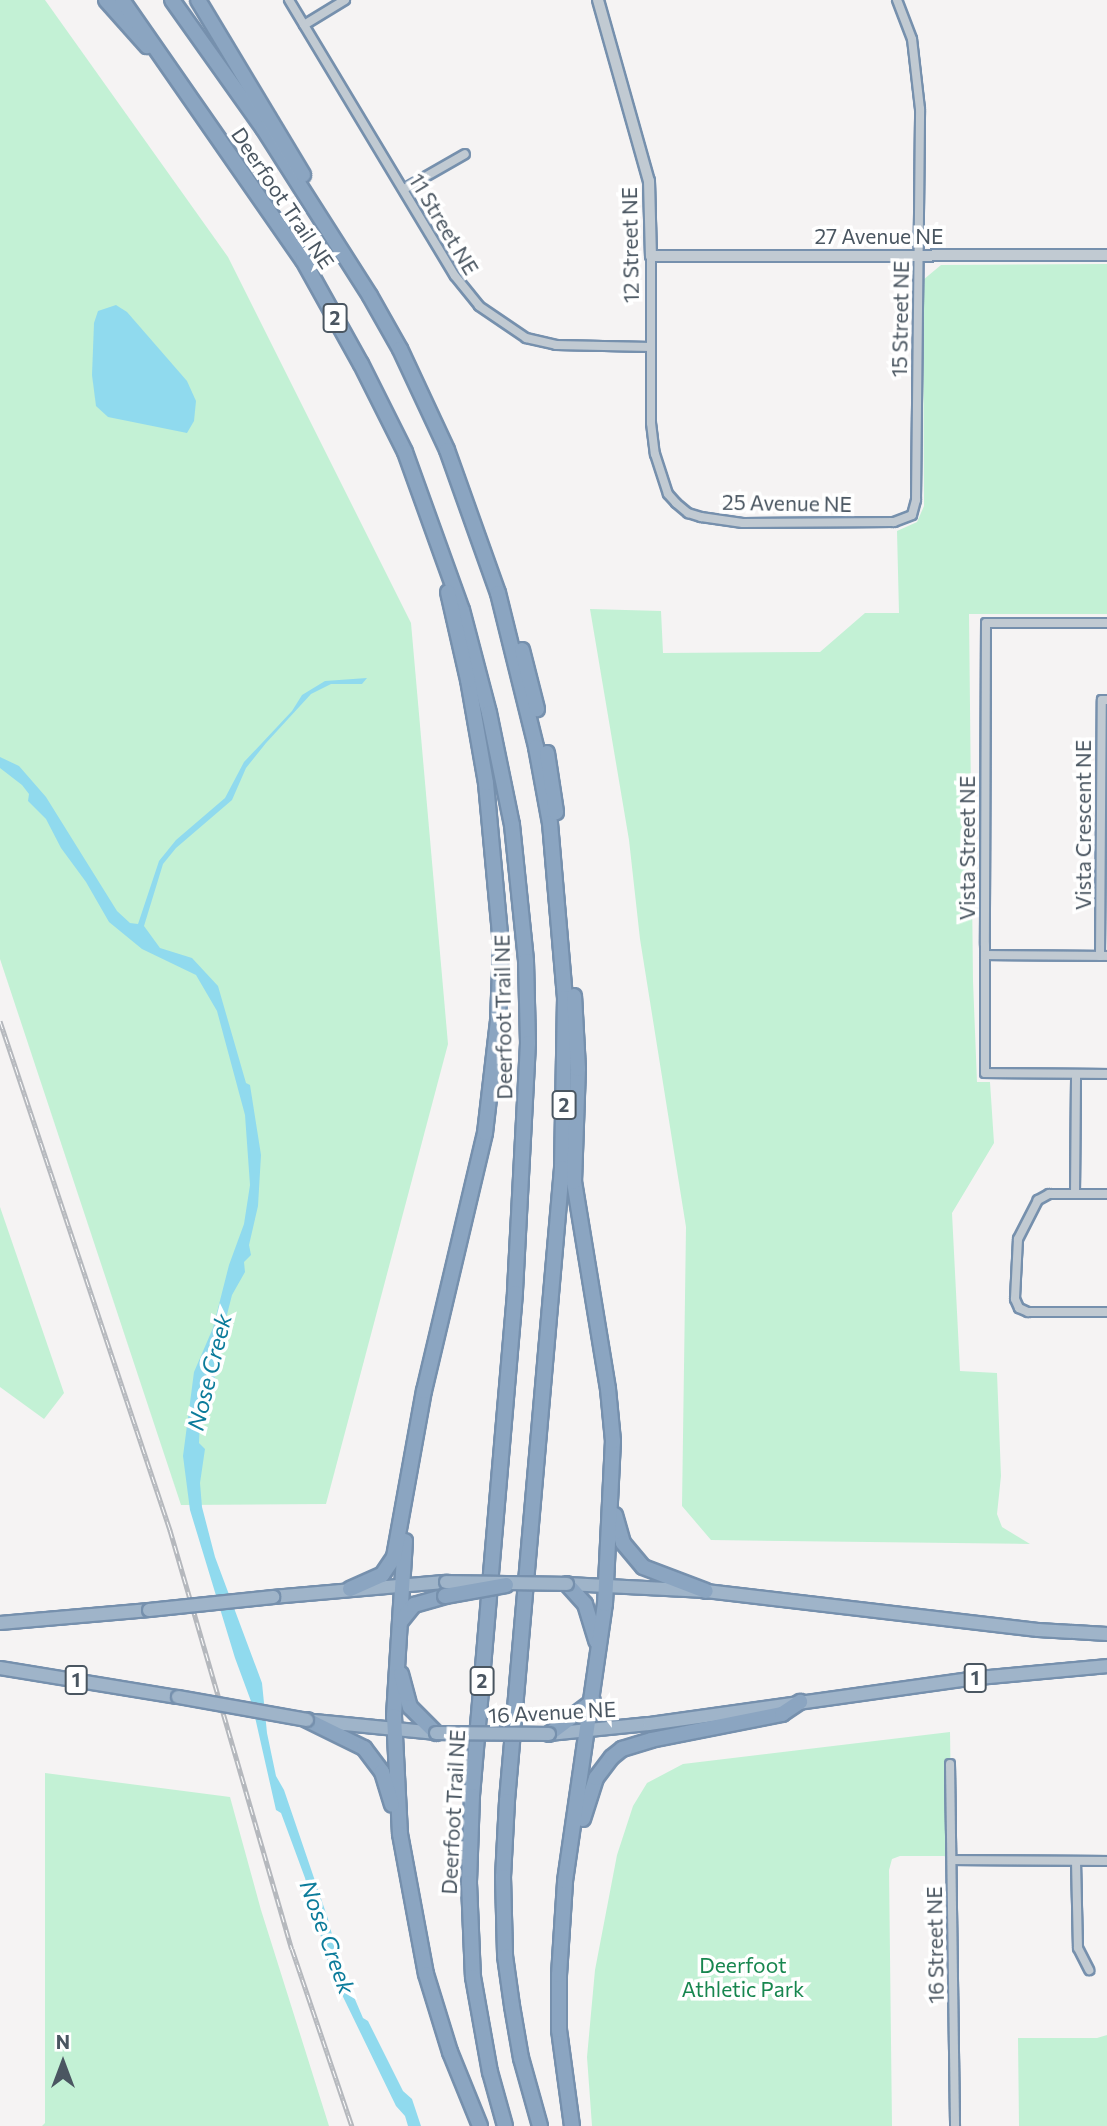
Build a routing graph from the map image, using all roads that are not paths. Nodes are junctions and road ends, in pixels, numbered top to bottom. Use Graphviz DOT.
graph roads {
  1 [pos="106,0"];
  2 [pos="122,0"];
  3 [pos="172,0"];
  4 [pos="198,0"];
  5 [pos="289,0"];
  6 [pos="345,0"];
  7 [pos="598,0"];
  8 [pos="897,0"];
  9 [pos="304,25"];
  10 [pos="163,59"];
  11 [pos="465,153"];
  12 [pos="404,189"];
  13 [pos="918,254"];
  14 [pos="1107,255"];
  15 [pos="651,256"];
  16 [pos="370,296"];
  17 [pos="651,347"];
  18 [pos="668,494"];
  19 [pos="912,515"];
  20 [pos="434,534"];
  21 [pos="482,546"];
  22 [pos="1107,623"];
  23 [pos="1107,700"];
  24 [pos="985,955"];
  25 [pos="1104,956"];
  26 [pos="1076,1074"];
  27 [pos="1107,1074"];
  28 [pos="1075,1194"];
  29 [pos="1107,1194"];
  30 [pos="1107,1312"];
  31 [pos="413,1449"];
  32 [pos="612,1502"];
  33 [pos="567,1584"];
  34 [pos="403,1585"];
  35 [pos="506,1585"];
  36 [pos="605,1586"];
  37 [pos="351,1589"];
  38 [pos="446,1589"];
  39 [pos="706,1591"];
  40 [pos="400,1622"];
  41 [pos="0,1623"];
  42 [pos="1107,1634"];
  43 [pos="598,1649"];
  44 [pos="398,1663"];
  45 [pos="1107,1666"];
  46 [pos="0,1668"];
  47 [pos="593,1701"];
  48 [pos="800,1702"];
  49 [pos="307,1720"];
  50 [pos="394,1730"];
  51 [pos="589,1732"];
  52 [pos="436,1733"];
  53 [pos="549,1734"];
  54 [pos="950,1763"];
  55 [pos="400,1834"];
  56 [pos="952,1860"];
  57 [pos="1076,1861"];
  58 [pos="1107,1861"];
  59 [pos="561,1945"];
  60 [pos="1089,1970"];
  61 [pos="480,2126"];
  62 [pos="505,2126"];
  63 [pos="540,2126"];
  64 [pos="572,2126"];
  65 [pos="955,2126"];
  1 -- 10 [label="highway"];
  2 -- 10 [label="highway, Deerfoot Trail NE / 2"];
  3 -- 16 [label="highway, Deerfoot Trail NE / 2"];
  4 -- 16 [label="highway"];
  5 -- 9 [label="street, 11 Street NE"];
  6 -- 9 [label="street"];
  7 -- 15 [label="street, 12 Street NE"];
  8 -- 13 [label="street, 15 Street NE"];
  9 -- 12 [label="street, 11 Street NE"];
  10 -- 20 [label="highway, Deerfoot Trail NE / 2"];
  11 -- 12 [label="street"];
  12 -- 17 [label="street, 11 Street NE"];
  13 -- 14 [label="street, 27 Avenue NE"];
  13 -- 15 [label="street, 27 Avenue NE"];
  13 -- 19 [label="street, 15 Street NE"];
  15 -- 17 [label="street, 12 Street NE"];
  16 -- 21 [label="highway, Deerfoot Trail NE / 2"];
  17 -- 18 [label="street, 12 Street NE"];
  18 -- 19 [label="street, 25 Avenue NE"];
  20 -- 31 [label="highway"];
  20 -- 62 [label="highway, Deerfoot Trail NE / 2"];
  21 -- 32 [label="highway"];
  21 -- 63 [label="highway, Deerfoot Trail NE / 2"];
  22 -- 24 [label="street, Vista Street NE"];
  23 -- 25 [label="street, Vista Crescent NE"];
  24 -- 25 [label="street"];
  24 -- 26 [label="street, Vista Street NE"];
  26 -- 27 [label="street"];
  26 -- 28 [label="street"];
  28 -- 29 [label="street"];
  28 -- 30 [label="street"];
  31 -- 34 [label="highway"];
  31 -- 37 [label="highway"];
  32 -- 36 [label="highway"];
  32 -- 39 [label="highway"];
  33 -- 35 [label="highway, bridge"];
  33 -- 36 [label="highway"];
  33 -- 43 [label="highway"];
  34 -- 37 [label="highway"];
  34 -- 38 [label="highway"];
  34 -- 40 [label="highway"];
  35 -- 38 [label="highway, bridge"];
  36 -- 39 [label="highway"];
  36 -- 43 [label="highway"];
  37 -- 41 [label="highway, bridge"];
  38 -- 40 [label="highway"];
  39 -- 42 [label="highway"];
  40 -- 44 [label="highway"];
  43 -- 47 [label="highway"];
  44 -- 50 [label="highway"];
  44 -- 52 [label="highway"];
  45 -- 48 [label="highway, 16 Avenue NE / 1"];
  46 -- 49 [label="highway, 16 Avenue NE / 1, bridge"];
  47 -- 51 [label="highway"];
  47 -- 53 [label="highway"];
  48 -- 51 [label="highway, 16 Avenue NE / 1"];
  48 -- 59 [label="highway"];
  49 -- 50 [label="highway, 16 Avenue NE / 1"];
  49 -- 55 [label="highway"];
  50 -- 52 [label="highway, 16 Avenue NE / 1"];
  50 -- 55 [label="highway"];
  51 -- 53 [label="highway, 16 Avenue NE / 1"];
  51 -- 59 [label="highway"];
  52 -- 53 [label="highway, 16 Avenue NE / 1, bridge"];
  54 -- 56 [label="street, 16 Street NE"];
  55 -- 61 [label="highway"];
  56 -- 57 [label="street"];
  56 -- 65 [label="street, 16 Street NE"];
  57 -- 58 [label="street"];
  57 -- 60 [label="street"];
  59 -- 64 [label="highway"];
}
